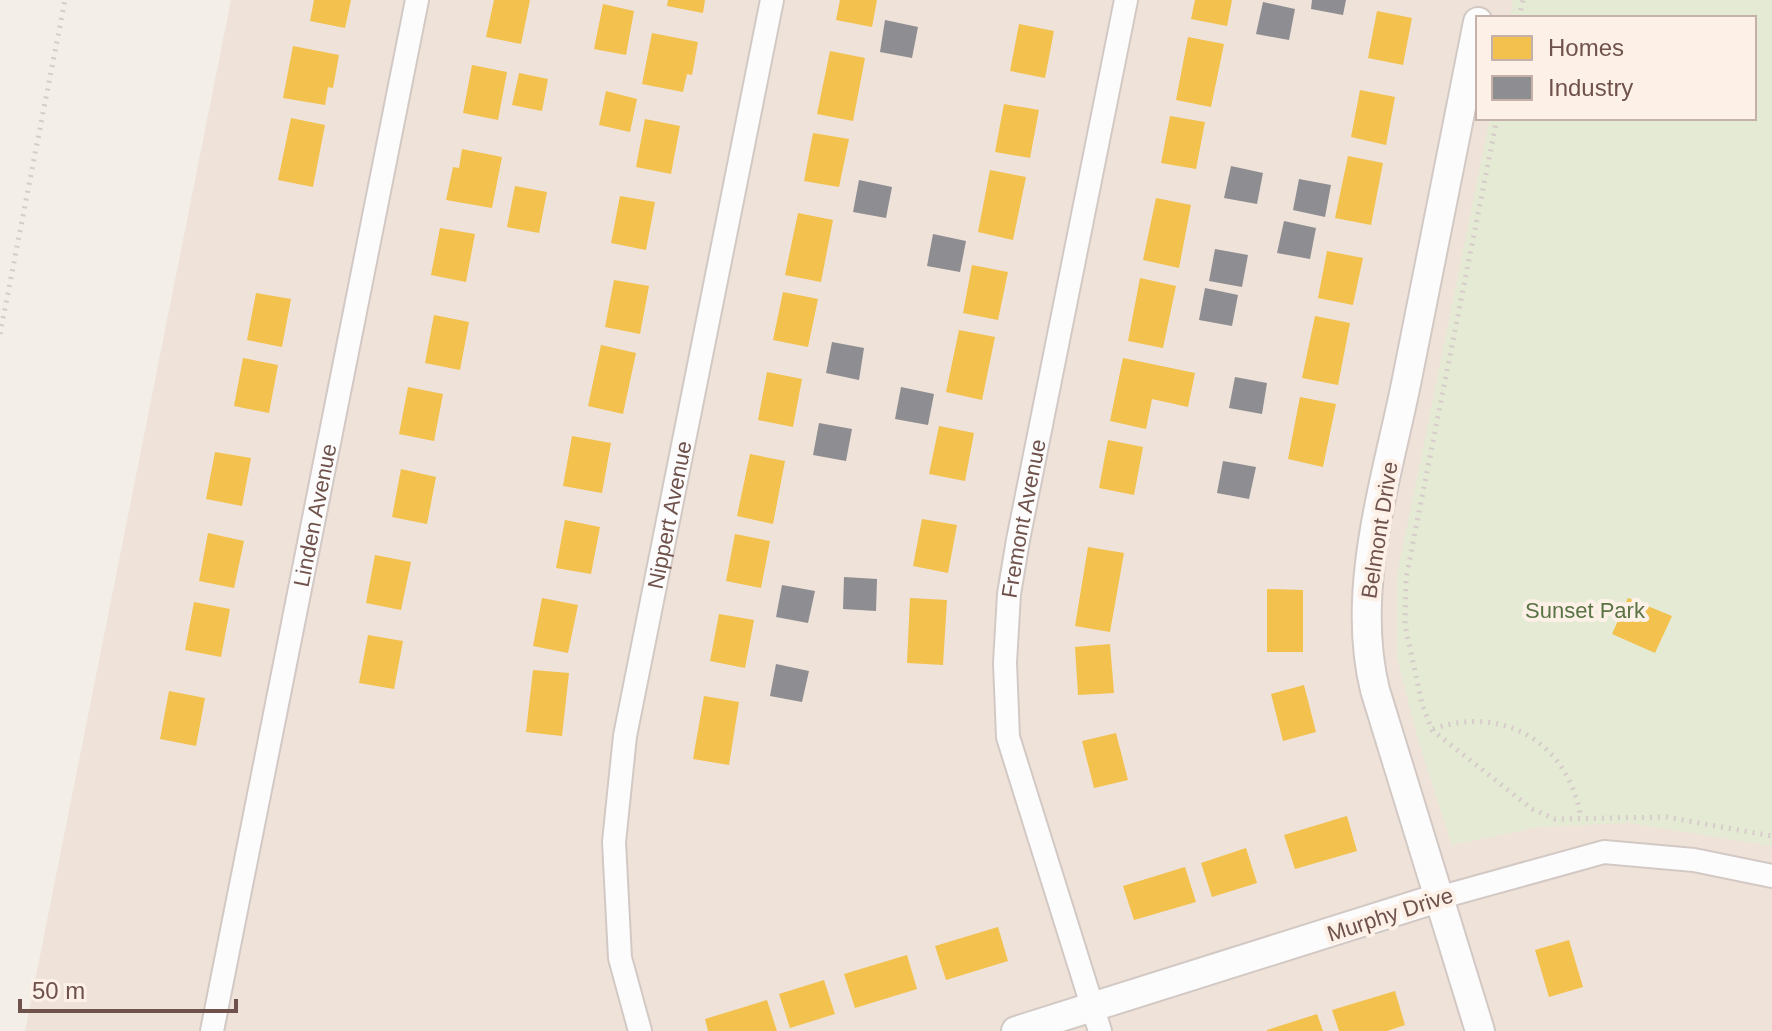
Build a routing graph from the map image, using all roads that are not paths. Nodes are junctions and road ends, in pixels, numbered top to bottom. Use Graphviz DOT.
graph roads {
  1 [pos="417,0"];
  2 [pos="772,0"];
  3 [pos="1126,0"];
  4 [pos="1476,30"];
  5 [pos="1772,876"];
  6 [pos="1438,898"];
  7 [pos="1097,1020"];
  8 [pos="212,1031"];
  9 [pos="640,1031"];
  10 [pos="1016,1031"];
  11 [pos="1480,1031"];
  1 -- 8 [label="street, Linden Avenue"];
  2 -- 9 [label="street, Nippert Avenue"];
  3 -- 7 [label="street, Fremont Avenue"];
  4 -- 6 [label="street, Belmont Drive"];
  5 -- 6 [label="street, Murphy Drive"];
  6 -- 7 [label="street, Murphy Drive"];
  6 -- 11 [label="street, Belmont Drive"];
  7 -- 10 [label="street, Murphy Drive"];
}
